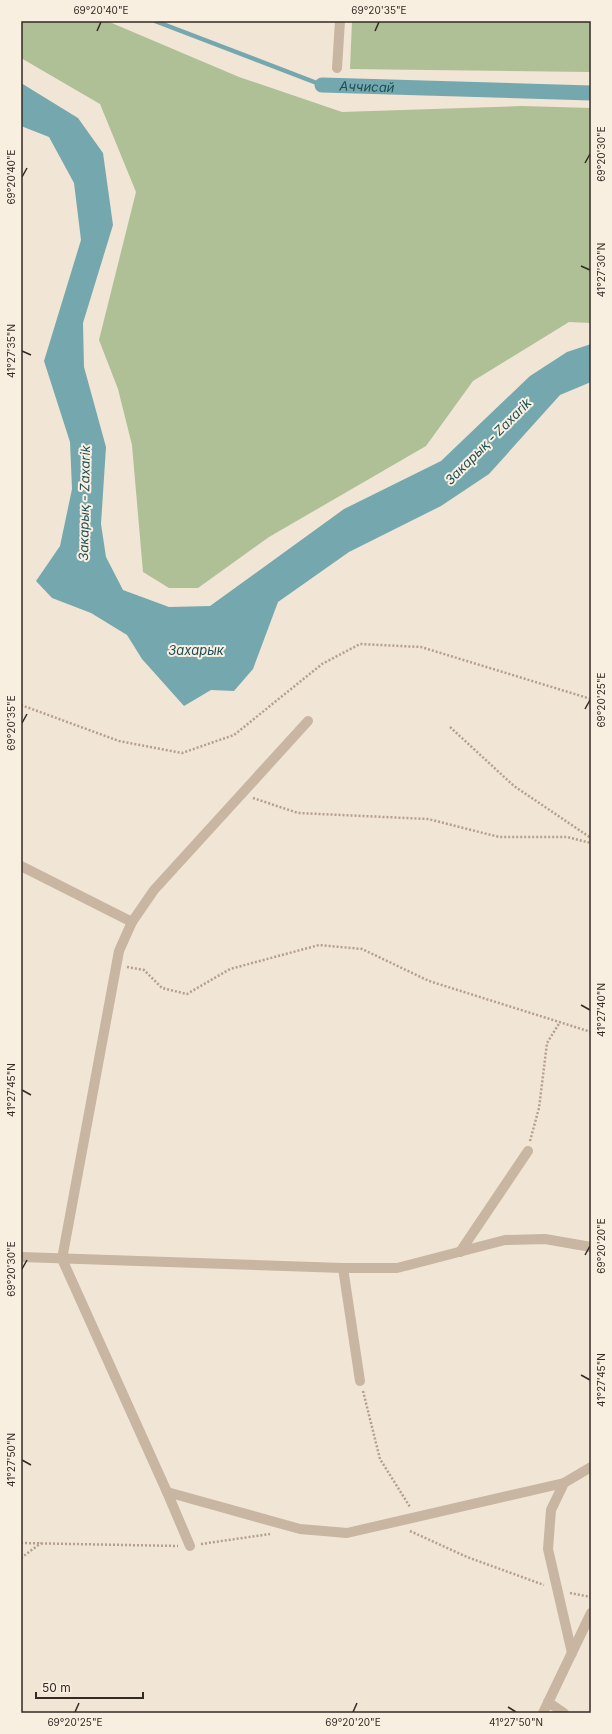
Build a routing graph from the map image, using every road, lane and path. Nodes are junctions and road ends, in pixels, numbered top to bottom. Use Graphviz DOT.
graph roads {
  1 [pos="340,21"];
  2 [pos="337,68"];
  3 [pos="591,698"];
  4 [pos="21,706"];
  5 [pos="308,721"];
  6 [pos="450,727"];
  7 [pos="242,794"];
  8 [pos="591,838"];
  9 [pos="591,843"];
  10 [pos="21,866"];
  11 [pos="132,922"];
  12 [pos="116,966"];
  13 [pos="560,1022"];
  14 [pos="591,1032"];
  15 [pos="528,1152"];
  16 [pos="591,1247"];
  17 [pos="460,1252"];
  18 [pos="21,1257"];
  19 [pos="62,1259"];
  20 [pos="343,1268"];
  21 [pos="360,1381"];
  22 [pos="591,1467"];
  23 [pos="564,1483"];
  24 [pos="167,1492"];
  25 [pos="416,1517"];
  26 [pos="392,1522"];
  27 [pos="276,1533"];
  28 [pos="21,1543"];
  29 [pos="41,1543"];
  30 [pos="190,1546"];
  31 [pos="21,1558"];
  32 [pos="557,1590"];
  33 [pos="591,1597"];
  34 [pos="591,1613"];
  35 [pos="572,1653"];
  36 [pos="548,1702"];
  37 [pos="542,1713"];
  38 [pos="564,1713"];
  1 -- 2 [label="street"];
  3 -- 4 [label="path"];
  5 -- 7 [label="street"];
  6 -- 8 [label="path"];
  7 -- 9 [label="path"];
  7 -- 11 [label="street"];
  10 -- 11 [label="street"];
  11 -- 12 [label="street"];
  12 -- 13 [label="path"];
  12 -- 19 [label="street"];
  13 -- 14 [label="path"];
  13 -- 15 [label="path"];
  15 -- 17 [label="street"];
  16 -- 17 [label="street"];
  17 -- 20 [label="street"];
  18 -- 19 [label="street"];
  19 -- 20 [label="street"];
  19 -- 24 [label="street"];
  20 -- 21 [label="street"];
  21 -- 25 [label="path"];
  22 -- 23 [label="street"];
  23 -- 25 [label="street"];
  23 -- 32 [label="street"];
  24 -- 26 [label="street"];
  24 -- 30 [label="street"];
  25 -- 26 [label="street"];
  26 -- 32 [label="path"];
  27 -- 30 [label="path"];
  28 -- 29 [label="path"];
  29 -- 30 [label="path"];
  29 -- 31 [label="path"];
  32 -- 33 [label="path"];
  32 -- 35 [label="street"];
  34 -- 35 [label="street"];
  35 -- 36 [label="street"];
  36 -- 37 [label="street"];
  36 -- 38 [label="street"];
}
